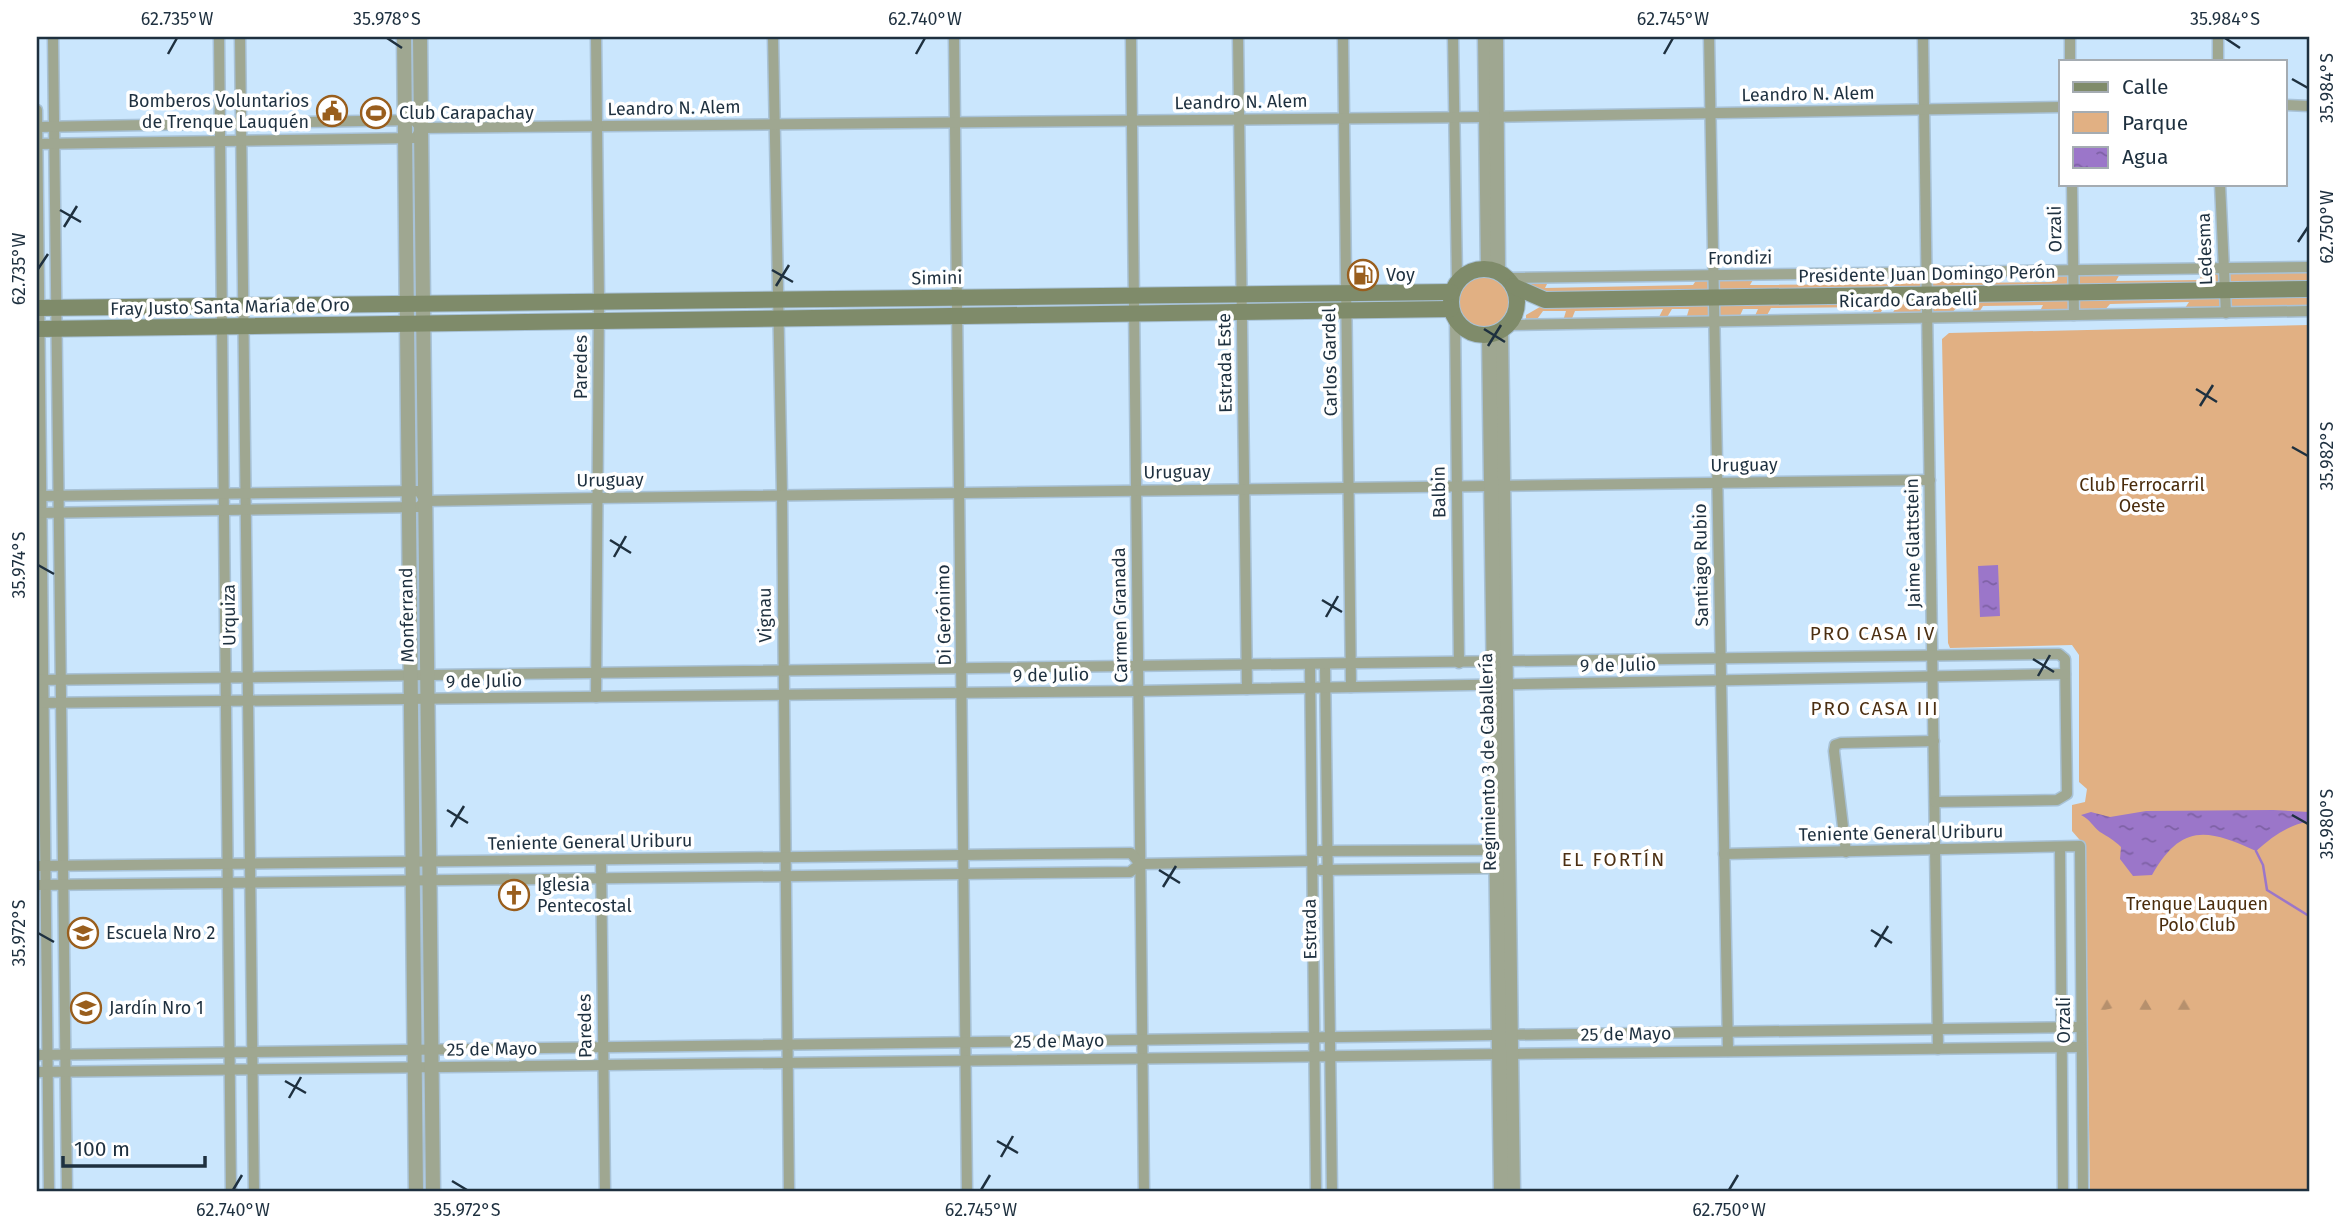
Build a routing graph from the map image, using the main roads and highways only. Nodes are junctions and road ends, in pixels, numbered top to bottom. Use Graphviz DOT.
graph roads {
  1 [pos="1502,276"];
  2 [pos="1454,286"];
  3 [pos="2309,289"];
  4 [pos="1545,299"];
  5 [pos="423,303"];
  6 [pos="38,308"];
  7 [pos="1453,315"];
  8 [pos="38,328"];
  9 [pos="1502,328"];
  1 -- 2 [label="main road"];
  1 -- 4 [label="main road, Presidente Juan Domingo Perón"];
  1 -- 9 [label="main road"];
  2 -- 5 [label="main road, Simini"];
  2 -- 7 [label="main road"];
  3 -- 4 [label="main road, Presidente Juan Domingo Perón"];
  4 -- 9 [label="main road"];
  5 -- 6 [label="main road, Fray Justo Santa María de Oro"];
  7 -- 8 [label="main road, Fray Justo Santa María de Oro"];
  7 -- 9 [label="main road"];
}
